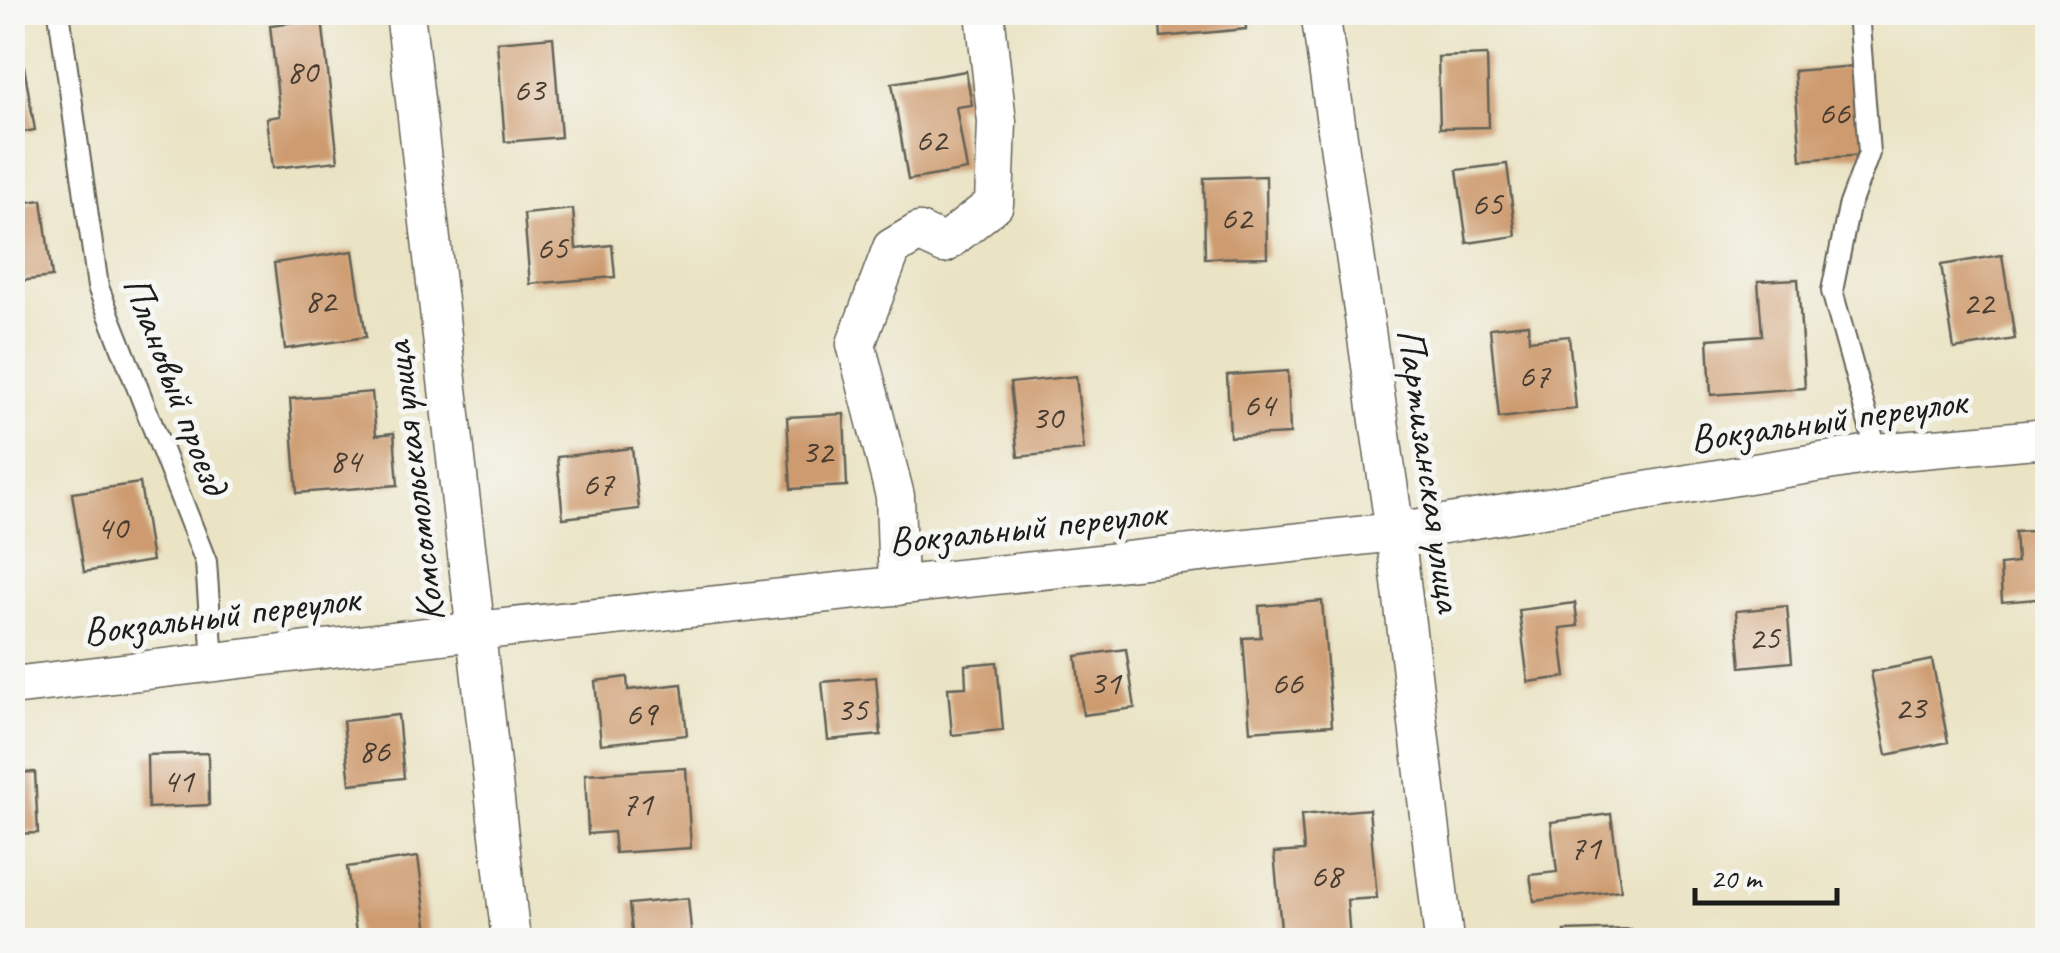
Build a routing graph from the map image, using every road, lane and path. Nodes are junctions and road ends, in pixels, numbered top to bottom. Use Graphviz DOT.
graph roads {
  1 [pos="59,12"];
  2 [pos="405,12"];
  3 [pos="985,12"];
  4 [pos="1320,12"];
  5 [pos="1858,12"];
  6 [pos="2048,438"];
  7 [pos="1877,454"];
  8 [pos="1395,532"];
  9 [pos="898,586"];
  10 [pos="476,630"];
  11 [pos="213,661"];
  12 [pos="12,686"];
  13 [pos="512,940"];
  14 [pos="1444,940"];
  1 -- 11 [label="lane, Плановый проезд"];
  2 -- 10 [label="street, Комсомольская улица"];
  3 -- 9 [label="street"];
  4 -- 8 [label="street, Партизанская улица"];
  5 -- 7 [label="lane"];
  6 -- 7 [label="street, Вокзальный переулок"];
  7 -- 8 [label="street, Вокзальный переулок"];
  8 -- 9 [label="street, Вокзальный переулок"];
  8 -- 14 [label="street, Партизанская улица"];
  9 -- 10 [label="street, Вокзальный переулок"];
  10 -- 11 [label="street, Вокзальный переулок"];
  10 -- 13 [label="street, Комсомольская улица"];
  11 -- 12 [label="street, Вокзальный переулок"];
}
